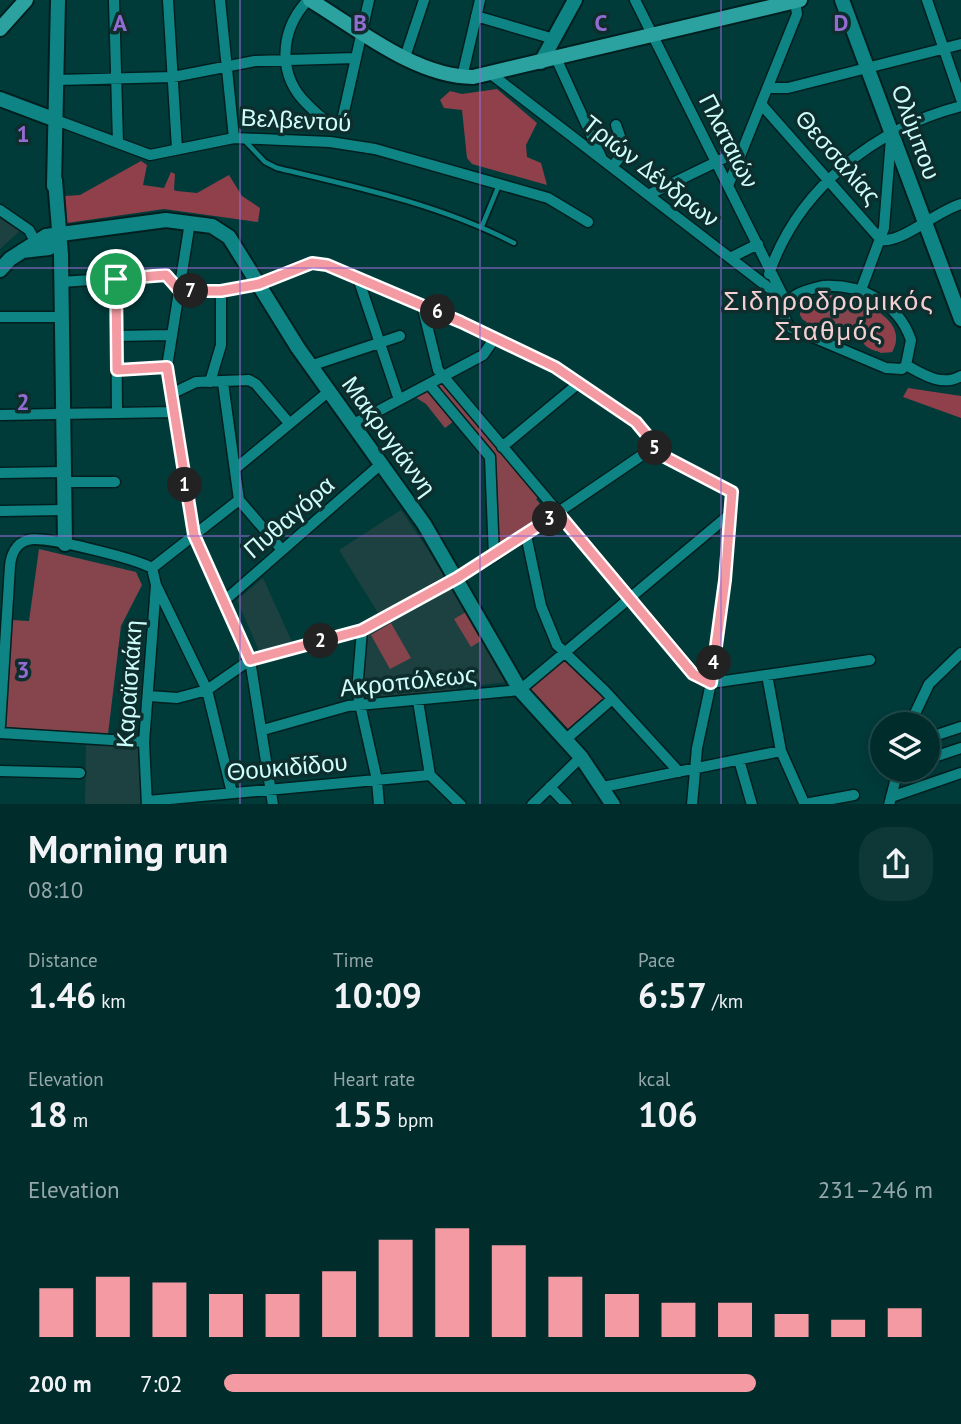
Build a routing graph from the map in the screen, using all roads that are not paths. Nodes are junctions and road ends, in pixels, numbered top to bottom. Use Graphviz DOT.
graph roads {
  1 [pos="26,0"];
  2 [pos="58,0"];
  3 [pos="114,0"];
  4 [pos="168,0"];
  5 [pos="220,0"];
  6 [pos="309,0"];
  7 [pos="369,0"];
  8 [pos="424,0"];
  9 [pos="480,0"];
  10 [pos="575,0"];
  11 [pos="635,0"];
  12 [pos="797,0"];
  13 [pos="842,0"];
  14 [pos="927,0"];
  15 [pos="766,4"];
  16 [pos="476,16"];
  17 [pos="0,29"];
  18 [pos="362,32"];
  19 [pos="652,34"];
  20 [pos="961,44"];
  21 [pos="553,47"];
  22 [pos="943,48"];
  23 [pos="405,57"];
  24 [pos="286,58"];
  25 [pos="356,58"];
  26 [pos="227,66"];
  27 [pos="868,68"];
  28 [pos="491,74"];
  29 [pos="173,77"];
  30 [pos="462,77"];
  31 [pos="116,79"];
  32 [pos="57,80"];
  33 [pos="768,88"];
  34 [pos="0,99"];
  35 [pos="961,99"];
  36 [pos="761,104"];
  37 [pos="961,106"];
  38 [pos="56,120"];
  39 [pos="617,125"];
  40 [pos="891,131"];
  41 [pos="239,139"];
  42 [pos="118,143"];
  43 [pos="177,149"];
  44 [pos="743,149"];
  45 [pos="716,162"];
  46 [pos="607,164"];
  47 [pos="830,178"];
  48 [pos="499,183"];
  49 [pos="729,186"];
  50 [pos="648,195"];
  51 [pos="961,204"];
  52 [pos="0,210"];
  53 [pos="925,220"];
  54 [pos="190,222"];
  55 [pos="588,222"];
  56 [pos="482,226"];
  57 [pos="54,237"];
  58 [pos="881,240"];
  59 [pos="514,243"];
  60 [pos="758,244"];
  61 [pos="730,258"];
  62 [pos="0,270"];
  63 [pos="770,270"];
  64 [pos="358,278"];
  65 [pos="116,279"];
  66 [pos="61,282"];
  67 [pos="259,284"];
  68 [pos="765,285"];
  69 [pos="861,290"];
  70 [pos="180,291"];
  71 [pos="221,291"];
  72 [pos="958,297"];
  73 [pos="786,301"];
  74 [pos="422,305"];
  75 [pos="0,317"];
  76 [pos="62,317"];
  77 [pos="961,319"];
  78 [pos="171,335"];
  79 [pos="400,335"];
  80 [pos="117,336"];
  81 [pos="495,338"];
  82 [pos="379,343"];
  83 [pos="906,365"];
  84 [pos="310,366"];
  85 [pos="167,367"];
  86 [pos="117,370"];
  87 [pos="444,376"];
  88 [pos="961,376"];
  89 [pos="210,382"];
  90 [pos="223,383"];
  91 [pos="579,383"];
  92 [pos="429,384"];
  93 [pos="328,392"];
  94 [pos="171,394"];
  95 [pos="399,400"];
  96 [pos="173,412"];
  97 [pos="117,413"];
  98 [pos="63,414"];
  99 [pos="0,415"];
  100 [pos="289,423"];
  101 [pos="352,425"];
  102 [pos="502,447"];
  103 [pos="654,447"];
  104 [pos="381,464"];
  105 [pos="235,469"];
  106 [pos="0,473"];
  107 [pos="64,477"];
  108 [pos="115,482"];
  109 [pos="239,500"];
  110 [pos="65,510"];
  111 [pos="0,511"];
  112 [pos="558,513"];
  113 [pos="729,515"];
  114 [pos="194,535"];
  115 [pos="526,535"];
  116 [pos="65,544"];
  117 [pos="282,551"];
  118 [pos="494,556"];
  119 [pos="152,568"];
  120 [pos="457,578"];
  121 [pos="156,585"];
  122 [pos="630,598"];
  123 [pos="224,601"];
  124 [pos="155,613"];
  125 [pos="172,616"];
  126 [pos="362,630"];
  127 [pos="961,653"];
  128 [pos="562,654"];
  129 [pos="250,660"];
  130 [pos="870,660"];
  131 [pos="766,675"];
  132 [pos="711,683"];
  133 [pos="207,690"];
  134 [pos="520,690"];
  135 [pos="149,696"];
  136 [pos="1,697"];
  137 [pos="612,699"];
  138 [pos="418,701"];
  139 [pos="361,705"];
  140 [pos="916,712"];
  141 [pos="0,726"];
  142 [pos="961,727"];
  143 [pos="263,730"];
  144 [pos="0,733"];
  145 [pos="940,734"];
  146 [pos="565,740"];
  147 [pos="144,742"];
  148 [pos="961,748"];
  149 [pos="781,751"];
  150 [pos="940,755"];
  151 [pos="581,757"];
  152 [pos="739,760"];
  153 [pos="694,769"];
  154 [pos="0,771"];
  155 [pos="679,772"];
  156 [pos="80,773"];
  157 [pos="961,773"];
  158 [pos="430,775"];
  159 [pos="377,780"];
  160 [pos="895,782"];
  161 [pos="550,787"];
  162 [pos="603,787"];
  163 [pos="271,790"];
  164 [pos="232,793"];
  165 [pos="854,795"];
  166 [pos="890,801"];
  167 [pos="148,803"];
  168 [pos="273,804"];
  169 [pos="379,804"];
  170 [pos="460,804"];
  171 [pos="532,804"];
  172 [pos="566,804"];
  173 [pos="613,804"];
  174 [pos="692,804"];
  175 [pos="752,804"];
  176 [pos="805,804"];
  1 -- 17 [label="main road"];
  2 -- 32 [label="street"];
  3 -- 31 [label="street"];
  4 -- 29 [label="street"];
  5 -- 26 [label="street"];
  6 -- 18 [label="main road"];
  6 -- 24 [label="street"];
  7 -- 18 [label="street"];
  8 -- 23 [label="street"];
  9 -- 16 [label="street"];
  10 -- 21 [label="street"];
  11 -- 19 [label="street, Πλαταιών"];
  12 -- 15 [label="main road"];
  12 -- 33 [label="street"];
  13 -- 27 [label="street, Ολύμπου"];
  14 -- 22 [label="street"];
  15 -- 19 [label="main road"];
  16 -- 21 [label="street"];
  16 -- 30 [label="street"];
  18 -- 23 [label="main road"];
  18 -- 25 [label="street"];
  19 -- 21 [label="main road"];
  19 -- 45 [label="street, Πλαταιών"];
  20 -- 22 [label="street"];
  21 -- 28 [label="main road"];
  21 -- 46 [label="street"];
  22 -- 27 [label="street"];
  22 -- 35 [label="street"];
  23 -- 30 [label="main road"];
  24 -- 25 [label="street"];
  24 -- 25 [label="street"];
  24 -- 26 [label="street"];
  26 -- 29 [label="street"];
  26 -- 41 [label="street"];
  27 -- 33 [label="street"];
  27 -- 40 [label="street, Ολύμπου"];
  28 -- 30 [label="main road"];
  28 -- 46 [label="street, Τριών Δένδρων"];
  29 -- 31 [label="street"];
  29 -- 43 [label="street"];
  31 -- 32 [label="street"];
  31 -- 42 [label="street"];
  32 -- 38 [label="street"];
  33 -- 36 [label="street"];
  34 -- 38 [label="street, Βελβεντού"];
  36 -- 44 [label="street"];
  36 -- 47 [label="street, Θεσσαλίας"];
  37 -- 40 [label="street"];
  38 -- 42 [label="street, Βελβεντού"];
  38 -- 57 [label="street"];
  39 -- 46 [label="street"];
  40 -- 47 [label="street"];
  40 -- 53 [label="street, Ολύμπου"];
  40 -- 58 [label="street"];
  41 -- 43 [label="street, Βελβεντού"];
  41 -- 48 [label="street, Βελβεντού"];
  41 -- 56 [label="lane"];
  42 -- 43 [label="street, Βελβεντού"];
  44 -- 45 [label="street"];
  44 -- 49 [label="street"];
  45 -- 49 [label="street, Πλαταιών"];
  45 -- 50 [label="street"];
  46 -- 50 [label="street, Τριών Δένδρων"];
  47 -- 58 [label="street, Θεσσαλίας"];
  47 -- 63 [label="street"];
  48 -- 55 [label="street, Βελβεντού"];
  48 -- 56 [label="lane"];
  49 -- 60 [label="street, Πλαταιών"];
  50 -- 61 [label="street, Τριών Δένδρων"];
  51 -- 53 [label="street"];
  52 -- 57 [label="street"];
  53 -- 58 [label="street"];
  53 -- 72 [label="street, Ολύμπου"];
  54 -- 57 [label="street, Μακρυγιάννη"];
  54 -- 67 [label="street, Μακρυγιάννη"];
  54 -- 70 [label="street"];
  56 -- 59 [label="lane"];
  57 -- 62 [label="street"];
  57 -- 66 [label="street"];
  58 -- 69 [label="street"];
  60 -- 61 [label="street"];
  60 -- 63 [label="street, Πλαταιών"];
  61 -- 68 [label="street, Τριών Δένδρων"];
  63 -- 68 [label="street"];
  63 -- 73 [label="street, Πλαταιών"];
  64 -- 67 [label="street"];
  64 -- 74 [label="street"];
  64 -- 82 [label="street"];
  65 -- 66 [label="street"];
  65 -- 70 [label="street"];
  65 -- 80 [label="street"];
  66 -- 76 [label="street"];
  67 -- 71 [label="street"];
  67 -- 84 [label="street, Μακρυγιάννη"];
  68 -- 73 [label="street, Τριών Δένδρων"];
  69 -- 73 [label="street"];
  69 -- 83 [label="street"];
  70 -- 71 [label="street"];
  70 -- 78 [label="street"];
  71 -- 89 [label="street"];
  72 -- 77 [label="street, Ολύμπου"];
  73 -- 83 [label="street, Πλαταιών"];
  74 -- 81 [label="street"];
  74 -- 87 [label="street"];
  75 -- 76 [label="street"];
  76 -- 98 [label="street"];
  78 -- 80 [label="street"];
  78 -- 85 [label="street"];
  79 -- 82 [label="street"];
  80 -- 86 [label="street"];
  81 -- 87 [label="street"];
  81 -- 91 [label="street"];
  82 -- 84 [label="street"];
  82 -- 95 [label="street"];
  83 -- 88 [label="street"];
  84 -- 93 [label="street, Μακρυγιάννη"];
  85 -- 86 [label="street"];
  85 -- 94 [label="street"];
  86 -- 97 [label="street"];
  87 -- 92 [label="street"];
  87 -- 102 [label="street"];
  89 -- 90 [label="street"];
  89 -- 94 [label="street"];
  90 -- 100 [label="street"];
  90 -- 105 [label="street"];
  91 -- 102 [label="street"];
  91 -- 103 [label="street"];
  92 -- 95 [label="street"];
  92 -- 118 [label="street"];
  93 -- 100 [label="street"];
  93 -- 101 [label="street, Μακρυγιάννη"];
  94 -- 96 [label="street"];
  95 -- 101 [label="street"];
  96 -- 97 [label="street"];
  96 -- 114 [label="street"];
  97 -- 98 [label="street"];
  98 -- 99 [label="street"];
  98 -- 107 [label="street"];
  100 -- 105 [label="street"];
  101 -- 104 [label="street, Μακρυγιάννη"];
  102 -- 112 [label="street"];
  103 -- 112 [label="street"];
  103 -- 113 [label="street"];
  104 -- 117 [label="street, Πυθαγόρα"];
  104 -- 120 [label="street, Μακρυγιάννη"];
  105 -- 109 [label="street"];
  106 -- 107 [label="street"];
  107 -- 108 [label="street"];
  107 -- 110 [label="street"];
  109 -- 114 [label="street"];
  109 -- 117 [label="street"];
  110 -- 111 [label="street"];
  110 -- 116 [label="street"];
  112 -- 115 [label="street"];
  112 -- 122 [label="street"];
  113 -- 122 [label="street"];
  113 -- 132 [label="street"];
  114 -- 119 [label="street"];
  114 -- 123 [label="street"];
  115 -- 118 [label="street"];
  115 -- 128 [label="street"];
  116 -- 119 [label="street"];
  116 -- 136 [label="street"];
  117 -- 123 [label="street, Πυθαγόρα"];
  118 -- 120 [label="street"];
  119 -- 121 [label="street, Καραϊσκάκη"];
  120 -- 126 [label="street"];
  120 -- 134 [label="street, Μακρυγιάννη"];
  121 -- 124 [label="street, Καραϊσκάκη"];
  121 -- 125 [label="street"];
  122 -- 128 [label="street"];
  122 -- 132 [label="street"];
  123 -- 129 [label="street"];
  124 -- 125 [label="street"];
  124 -- 135 [label="street, Καραϊσκάκη"];
  125 -- 133 [label="street"];
  126 -- 129 [label="street"];
  126 -- 139 [label="street"];
  127 -- 140 [label="street"];
  128 -- 134 [label="street"];
  128 -- 137 [label="street"];
  129 -- 133 [label="street"];
  129 -- 143 [label="street"];
  130 -- 131 [label="street"];
  131 -- 132 [label="street"];
  131 -- 149 [label="street"];
  132 -- 153 [label="street"];
  133 -- 135 [label="street"];
  133 -- 164 [label="street"];
  134 -- 138 [label="street, Ακροπόλεως"];
  134 -- 146 [label="street, Μακρυγιάννη"];
  135 -- 147 [label="street, Καραϊσκάκη"];
  136 -- 141 [label="street"];
  137 -- 146 [label="street"];
  137 -- 155 [label="street"];
  138 -- 139 [label="street, Ακροπόλεως"];
  138 -- 158 [label="street"];
  139 -- 143 [label="street, Ακροπόλεως"];
  139 -- 159 [label="street"];
  142 -- 145 [label="street"];
  143 -- 163 [label="street"];
  144 -- 147 [label="street"];
  146 -- 151 [label="street, Μακρυγιάννη"];
  147 -- 167 [label="street, Καραϊσκάκη"];
  148 -- 150 [label="street"];
  149 -- 152 [label="street"];
  149 -- 176 [label="street"];
  151 -- 161 [label="street"];
  151 -- 162 [label="street, Μακρυγιάννη"];
  152 -- 153 [label="street"];
  152 -- 175 [label="street"];
  153 -- 155 [label="street"];
  153 -- 174 [label="street"];
  154 -- 156 [label="street"];
  155 -- 162 [label="street"];
  157 -- 166 [label="street"];
  158 -- 159 [label="street, Θουκιδίδου"];
  158 -- 170 [label="street"];
  159 -- 163 [label="street, Θουκιδίδου"];
  159 -- 169 [label="street"];
  160 -- 166 [label="street"];
  161 -- 171 [label="street"];
  161 -- 172 [label="street"];
  162 -- 173 [label="street, Μακρυγιάννη"];
  163 -- 164 [label="street, Θουκιδίδου"];
  163 -- 168 [label="street"];
  164 -- 167 [label="street, Θουκιδίδου"];
  165 -- 176 [label="street"];
}
